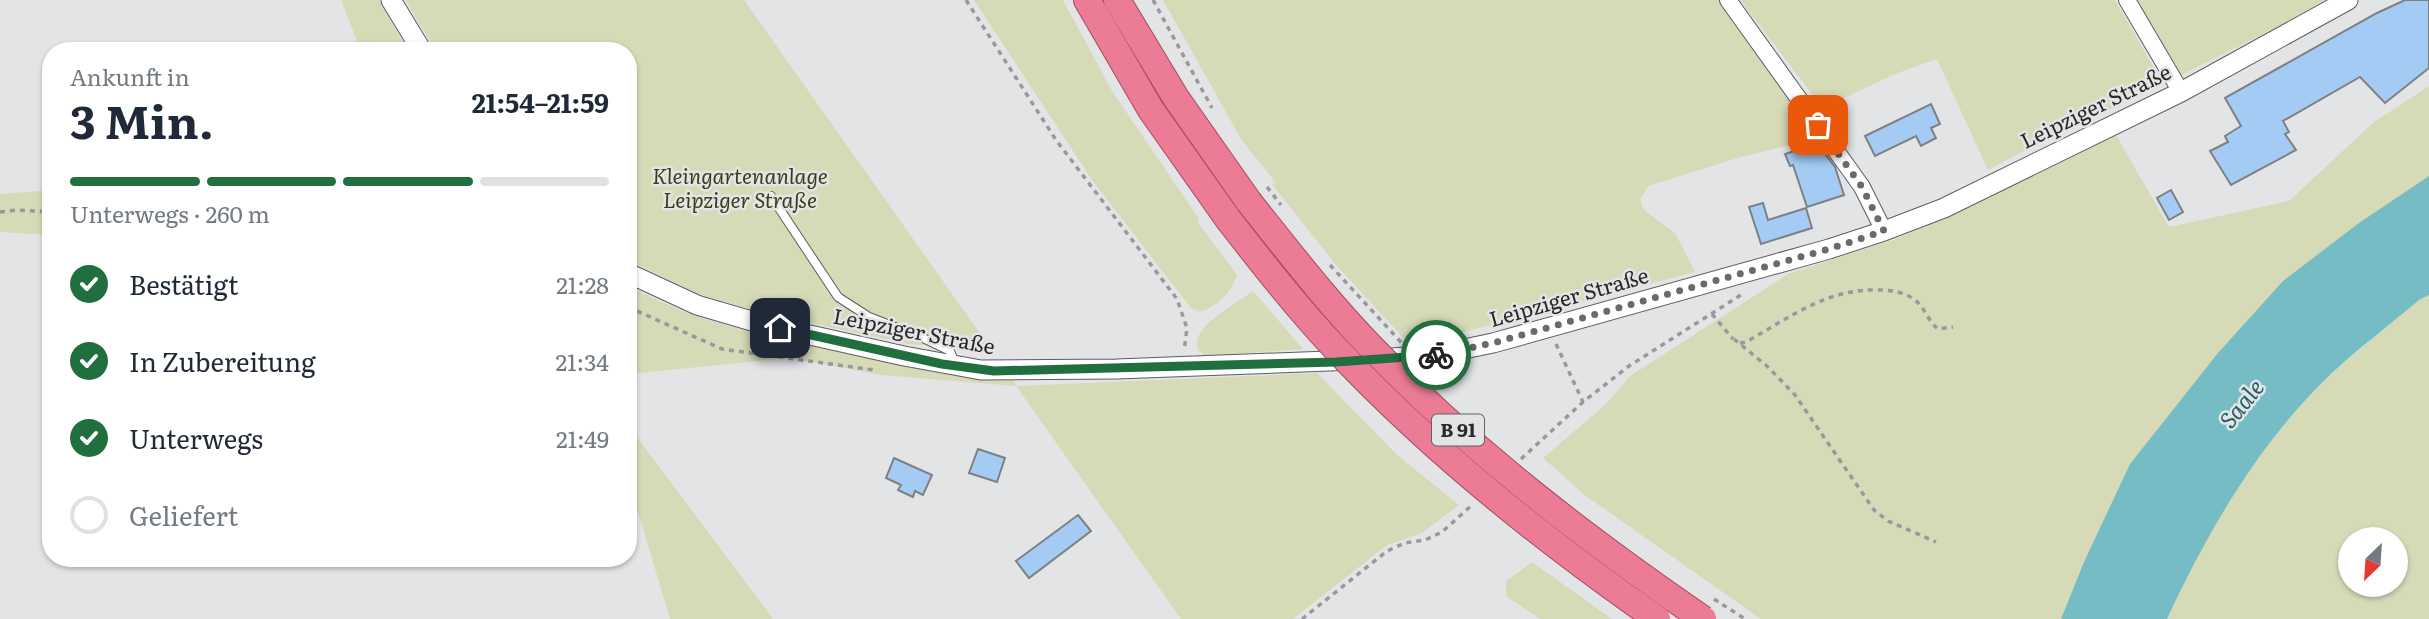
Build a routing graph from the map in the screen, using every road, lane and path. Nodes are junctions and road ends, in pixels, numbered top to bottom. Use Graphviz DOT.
graph roads {
  1 [pos="391,0"];
  2 [pos="966,0"];
  3 [pos="1087,0"];
  4 [pos="1117,0"];
  5 [pos="1153,0"];
  6 [pos="1728,0"];
  7 [pos="2127,0"];
  8 [pos="2348,0"];
  9 [pos="417,42"];
  10 [pos="2181,92"];
  11 [pos="1214,113"];
  12 [pos="1260,178"];
  13 [pos="1258,195"];
  14 [pos="771,196"];
  15 [pos="1284,209"];
  16 [pos="42,211"];
  17 [pos="0,212"];
  18 [pos="1884,231"];
  19 [pos="1324,258"];
  20 [pos="637,278"];
  21 [pos="1746,291"];
  22 [pos="637,311"];
  23 [pos="1712,314"];
  24 [pos="1548,327"];
  25 [pos="1953,327"];
  26 [pos="1734,340"];
  27 [pos="957,366"];
  28 [pos="1183,367"];
  29 [pos="1424,367"];
  30 [pos="887,371"];
  31 [pos="1583,402"];
  32 [pos="1536,444"];
  33 [pos="1522,455"];
  34 [pos="1531,463"];
  35 [pos="1455,520"];
  36 [pos="1936,542"];
  37 [pos="1708,609"];
  38 [pos="1302,619"];
  39 [pos="1657,619"];
  40 [pos="1745,619"];
  1 -- 9 [label="street"];
  2 -- 28 [label="path"];
  3 -- 39 [label="highway, B 91, bridge"];
  4 -- 13 [label="highway, B 91"];
  5 -- 11 [label="path"];
  6 -- 18 [label="street"];
  7 -- 10 [label="street"];
  8 -- 10 [label="street, Leipziger Straße"];
  10 -- 18 [label="street, Leipziger Straße"];
  12 -- 13 [label="path"];
  13 -- 15 [label="path, bridge"];
  13 -- 37 [label="highway, B 91, bridge"];
  14 -- 27 [label="lane"];
  16 -- 17 [label="path"];
  18 -- 24 [label="street, Leipziger Straße"];
  19 -- 29 [label="path, bridge"];
  20 -- 27 [label="street, Leipziger Straße"];
  21 -- 23 [label="path"];
  22 -- 30 [label="path"];
  23 -- 26 [label="path"];
  23 -- 31 [label="path"];
  24 -- 28 [label="street, Leipziger Straße"];
  24 -- 31 [label="path"];
  25 -- 26 [label="path"];
  26 -- 36 [label="path"];
  27 -- 28 [label="street, Leipziger Straße"];
  31 -- 32 [label="path"];
  33 -- 34 [label="path"];
  35 -- 38 [label="path"];
  37 -- 40 [label="path, bridge"];
}
